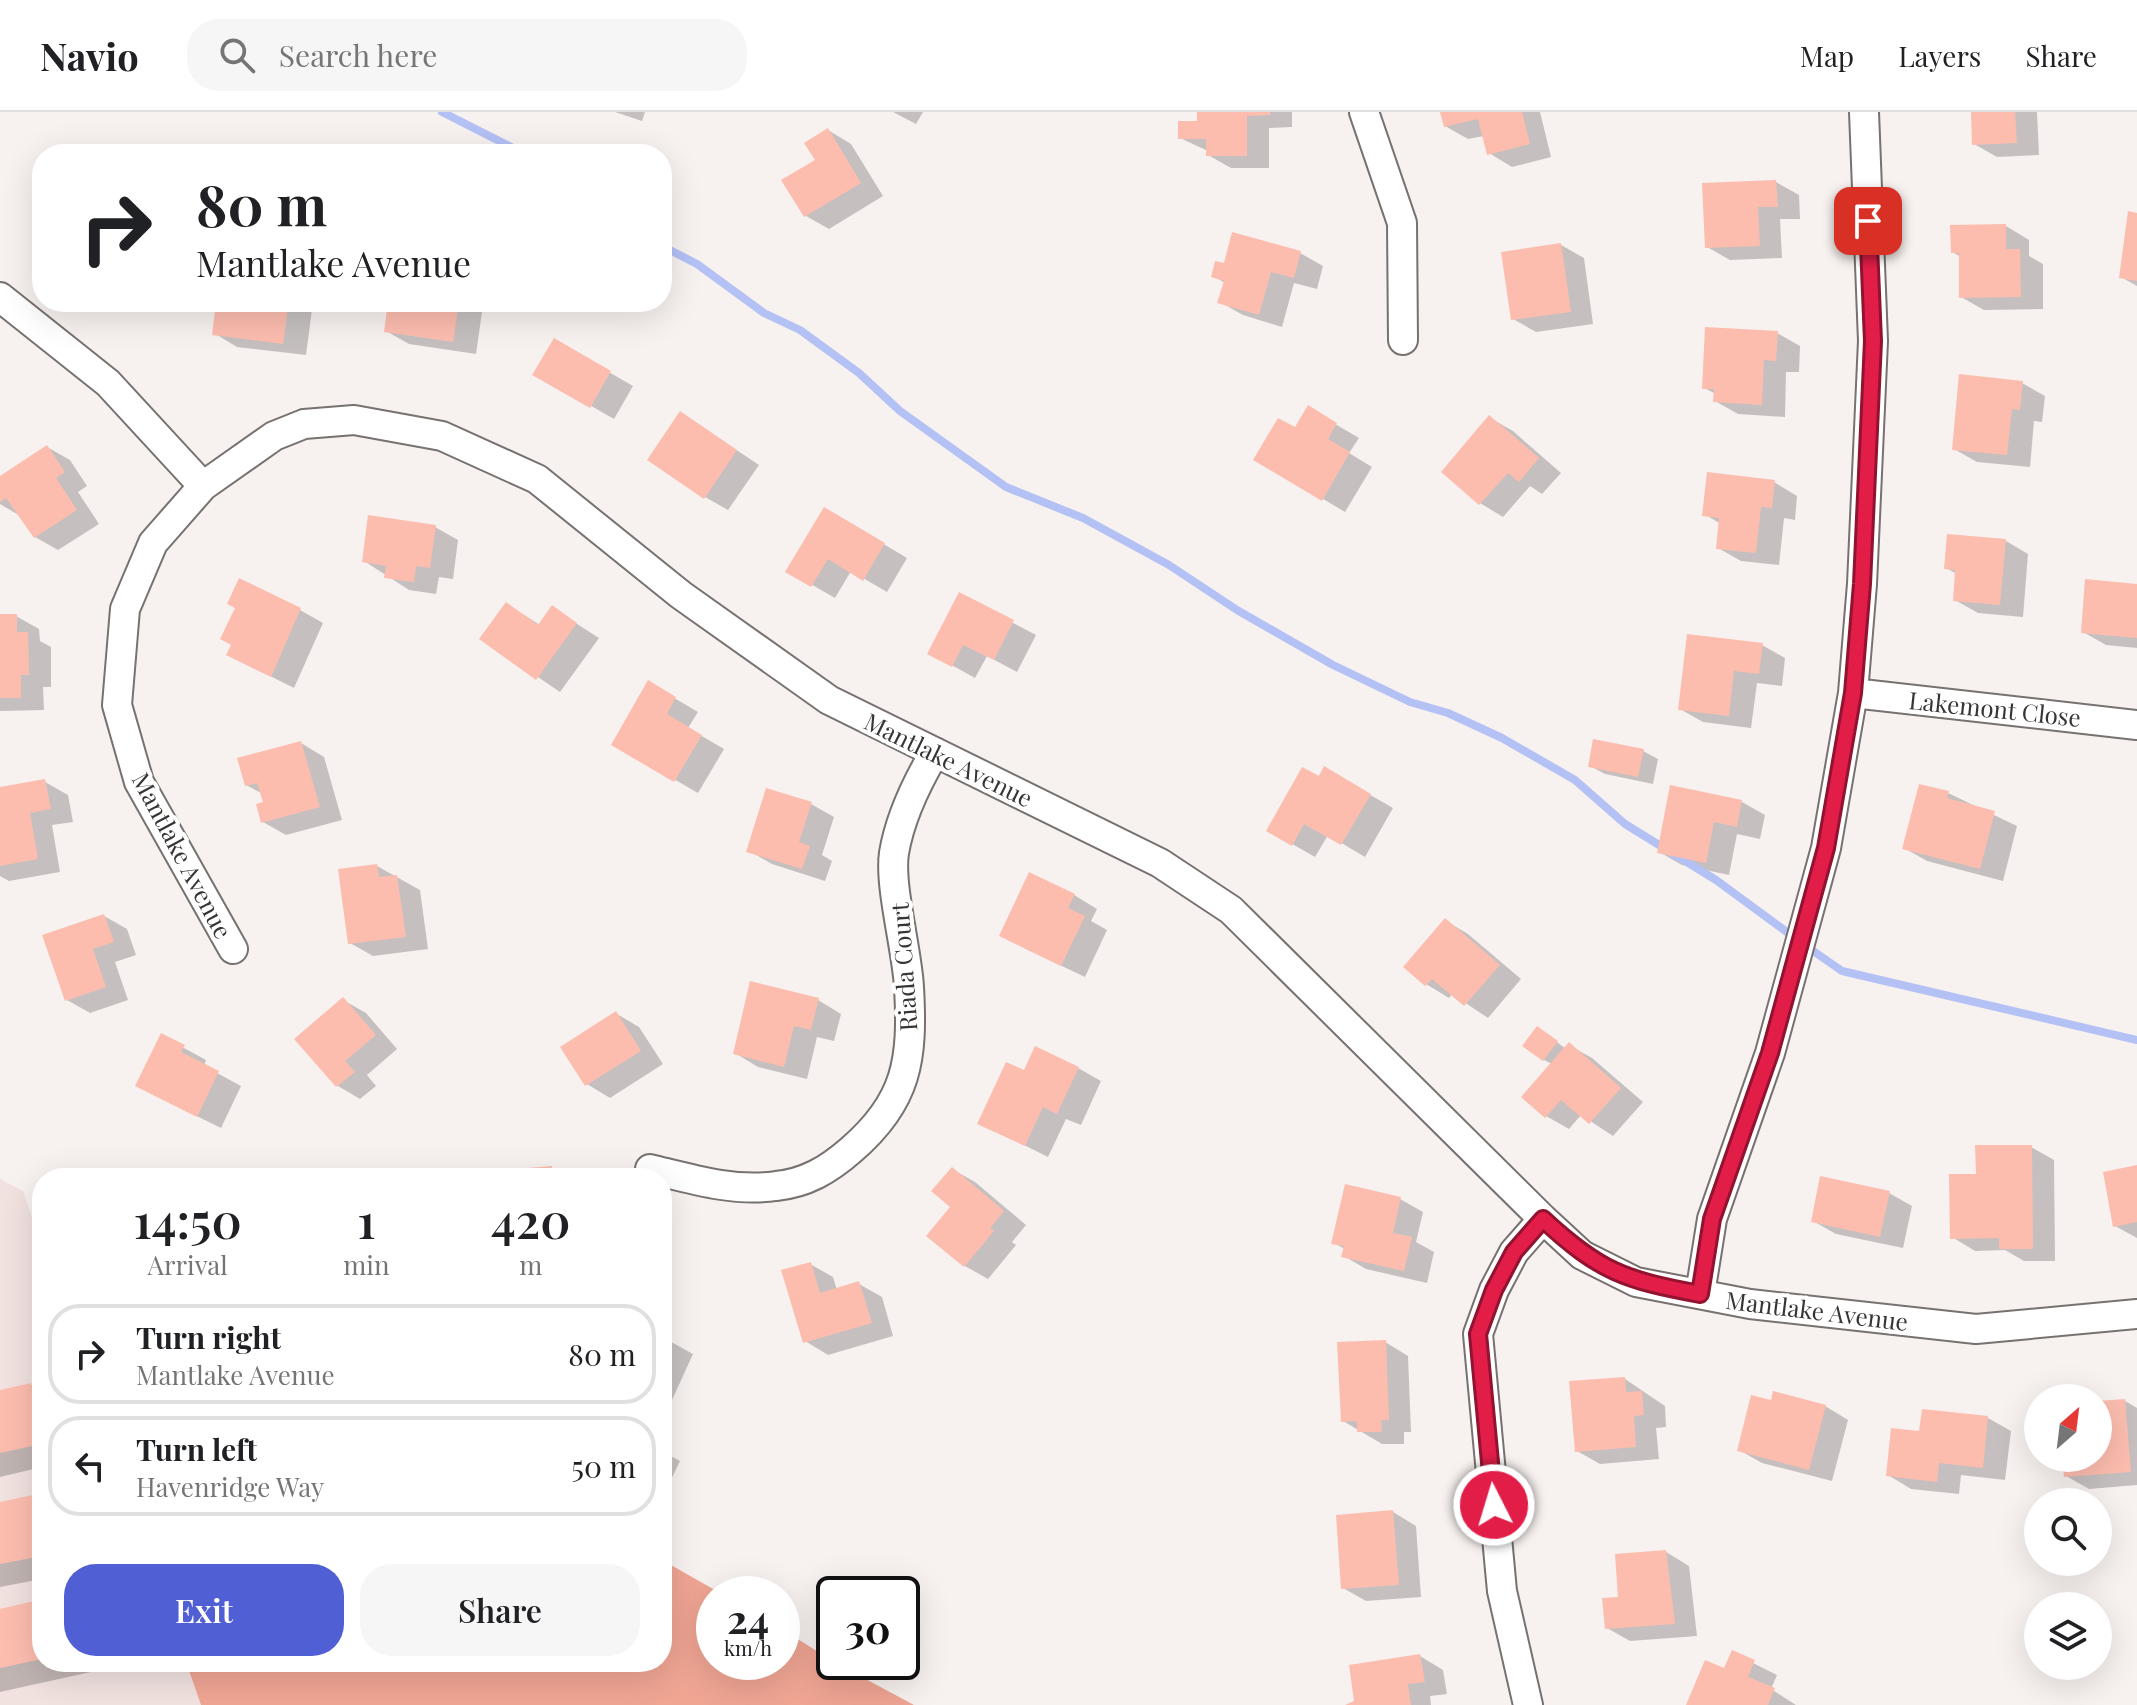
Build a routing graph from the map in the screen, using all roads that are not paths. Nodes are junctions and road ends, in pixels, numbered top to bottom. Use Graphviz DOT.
graph roads {
  1 [pos="1364,112"];
  2 [pos="1864,112"];
  3 [pos="0,297"];
  4 [pos="1403,340"];
  5 [pos="203,486"];
  6 [pos="1853,693"];
  7 [pos="2137,725"];
  8 [pos="935,752"];
  9 [pos="233,949"];
  10 [pos="672,1174"];
  11 [pos="1543,1219"];
  12 [pos="1700,1294"];
  13 [pos="2137,1314"];
  14 [pos="1528,1705"];
  1 -- 4 [label="street"];
  2 -- 6 [label="street"];
  3 -- 5 [label="street"];
  5 -- 8 [label="street, Mantlake Avenue"];
  5 -- 9 [label="street, Mantlake Avenue"];
  6 -- 7 [label="street, Lakemont Close"];
  6 -- 12 [label="street"];
  8 -- 10 [label="street, Riada Court"];
  8 -- 11 [label="street, Mantlake Avenue"];
  11 -- 12 [label="street, Mantlake Avenue"];
  11 -- 14 [label="street"];
  12 -- 13 [label="street, Mantlake Avenue"];
}
